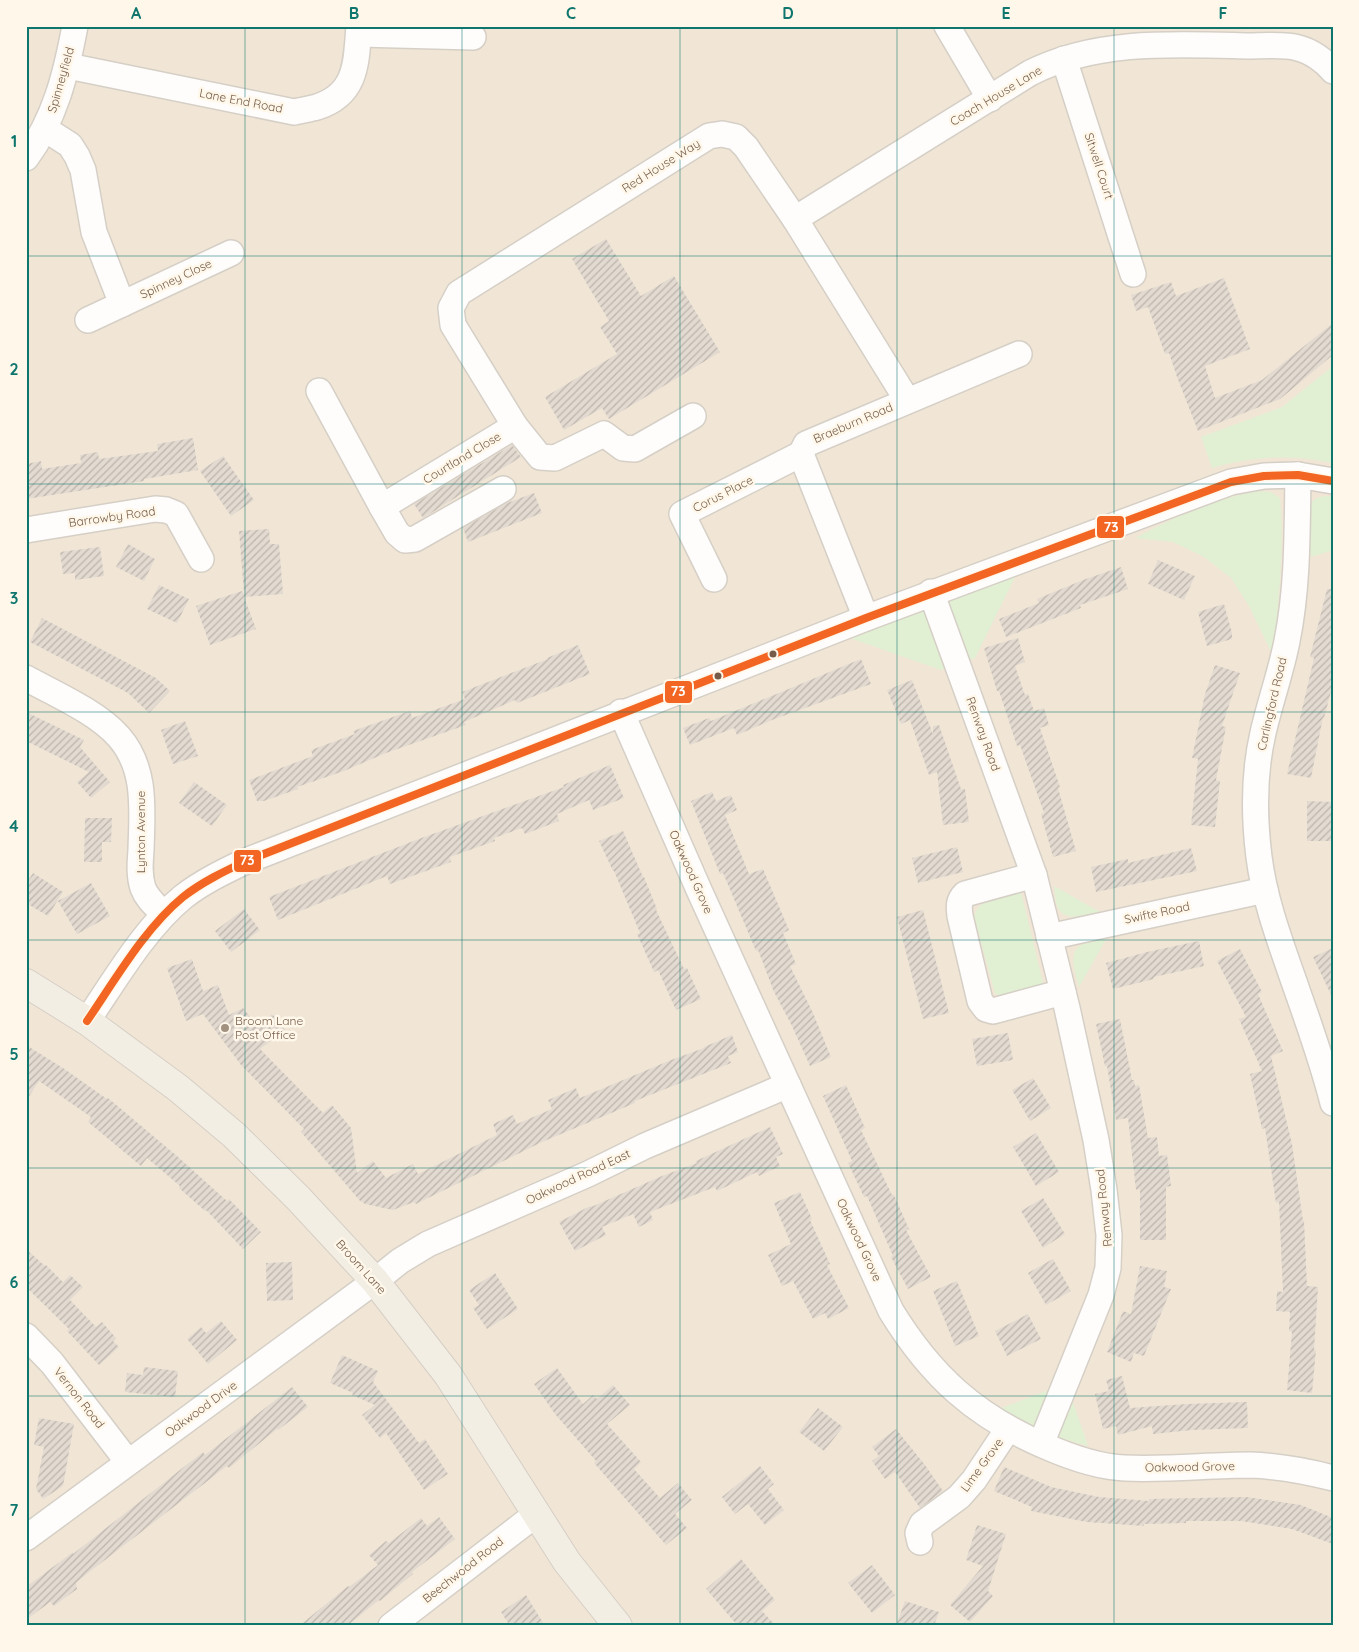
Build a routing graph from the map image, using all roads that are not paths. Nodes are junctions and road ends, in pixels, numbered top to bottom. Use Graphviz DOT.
graph roads {
  1 [pos="75,26"];
  2 [pos="947,26"];
  3 [pos="359,30"];
  4 [pos="473,36"];
  5 [pos="1134,36"];
  6 [pos="1064,59"];
  7 [pos="68,66"];
  8 [pos="1333,71"];
  9 [pos="990,98"];
  10 [pos="45,129"];
  11 [pos="26,158"];
  12 [pos="795,219"];
  13 [pos="230,254"];
  14 [pos="1134,274"];
  15 [pos="122,304"];
  16 [pos="88,320"];
  17 [pos="1018,354"];
  18 [pos="319,391"];
  19 [pos="907,400"];
  20 [pos="693,416"];
  21 [pos="515,426"];
  22 [pos="801,454"];
  23 [pos="1298,475"];
  24 [pos="1333,481"];
  25 [pos="503,490"];
  26 [pos="382,507"];
  27 [pos="26,530"];
  28 [pos="201,558"];
  29 [pos="714,579"];
  30 [pos="931,592"];
  31 [pos="866,618"];
  32 [pos="26,678"];
  33 [pos="621,712"];
  34 [pos="1034,875"];
  35 [pos="1265,890"];
  36 [pos="164,914"];
  37 [pos="1049,937"];
  38 [pos="26,983"];
  39 [pos="1063,992"];
  40 [pos="87,1021"];
  41 [pos="788,1085"];
  42 [pos="1333,1103"];
  43 [pos="375,1281"];
  44 [pos="26,1336"];
  45 [pos="1008,1429"];
  46 [pos="1040,1444"];
  47 [pos="128,1462"];
  48 [pos="1333,1478"];
  49 [pos="535,1515"];
  50 [pos="26,1538"];
  51 [pos="920,1542"];
  52 [pos="391,1626"];
  53 [pos="618,1626"];
  1 -- 7 [label="street, Spinneyfield"];
  2 -- 9 [label="street"];
  3 -- 4 [label="street"];
  3 -- 7 [label="street, Lane End Road"];
  5 -- 6 [label="street, Coach House Lane"];
  5 -- 8 [label="street, Coach House Lane"];
  6 -- 9 [label="street, Coach House Lane"];
  6 -- 14 [label="street, Sitwell Court"];
  7 -- 10 [label="street, Spinneyfield"];
  9 -- 12 [label="street, Coach House Lane"];
  10 -- 11 [label="street, Spinneyfield"];
  10 -- 15 [label="street"];
  12 -- 19 [label="street, Red House Way"];
  12 -- 21 [label="street, Red House Way"];
  13 -- 15 [label="street, Spinney Close"];
  15 -- 16 [label="street, Spinney Close"];
  17 -- 19 [label="street, Braeburn Road"];
  18 -- 26 [label="street"];
  19 -- 22 [label="street, Braeburn Road"];
  20 -- 21 [label="street, Courtland Close"];
  21 -- 26 [label="street, Courtland Close"];
  22 -- 29 [label="street, Corus Place"];
  22 -- 31 [label="street, Braeburn Road"];
  23 -- 24 [label="street"];
  23 -- 30 [label="street"];
  23 -- 35 [label="street, Carlingford Road"];
  25 -- 26 [label="street"];
  27 -- 28 [label="street, Barrowby Road"];
  30 -- 31 [label="street"];
  30 -- 34 [label="street, Renway Road"];
  31 -- 33 [label="street"];
  32 -- 36 [label="street, Lynton Avenue"];
  33 -- 36 [label="street"];
  33 -- 41 [label="street, Oakwood Grove"];
  34 -- 37 [label="street, Renway Road"];
  34 -- 39 [label="street"];
  35 -- 37 [label="street, Swifte Road"];
  35 -- 42 [label="street, Carlingford Road"];
  36 -- 40 [label="street"];
  37 -- 39 [label="street, Renway Road"];
  38 -- 40 [label="main road, Broom Lane"];
  39 -- 46 [label="street, Renway Road"];
  40 -- 43 [label="main road, Broom Lane"];
  41 -- 43 [label="street, Oakwood Road East"];
  41 -- 45 [label="street, Oakwood Grove"];
  43 -- 47 [label="street, Oakwood Drive"];
  43 -- 49 [label="main road, Broom Lane"];
  44 -- 47 [label="street, Vernon Road"];
  45 -- 46 [label="street, Oakwood Grove"];
  45 -- 51 [label="street, Lime Grove"];
  46 -- 48 [label="street, Oakwood Grove"];
  47 -- 50 [label="street, Oakwood Drive"];
  49 -- 52 [label="street, Beechwood Road"];
  49 -- 53 [label="main road, Broom Lane"];
}
